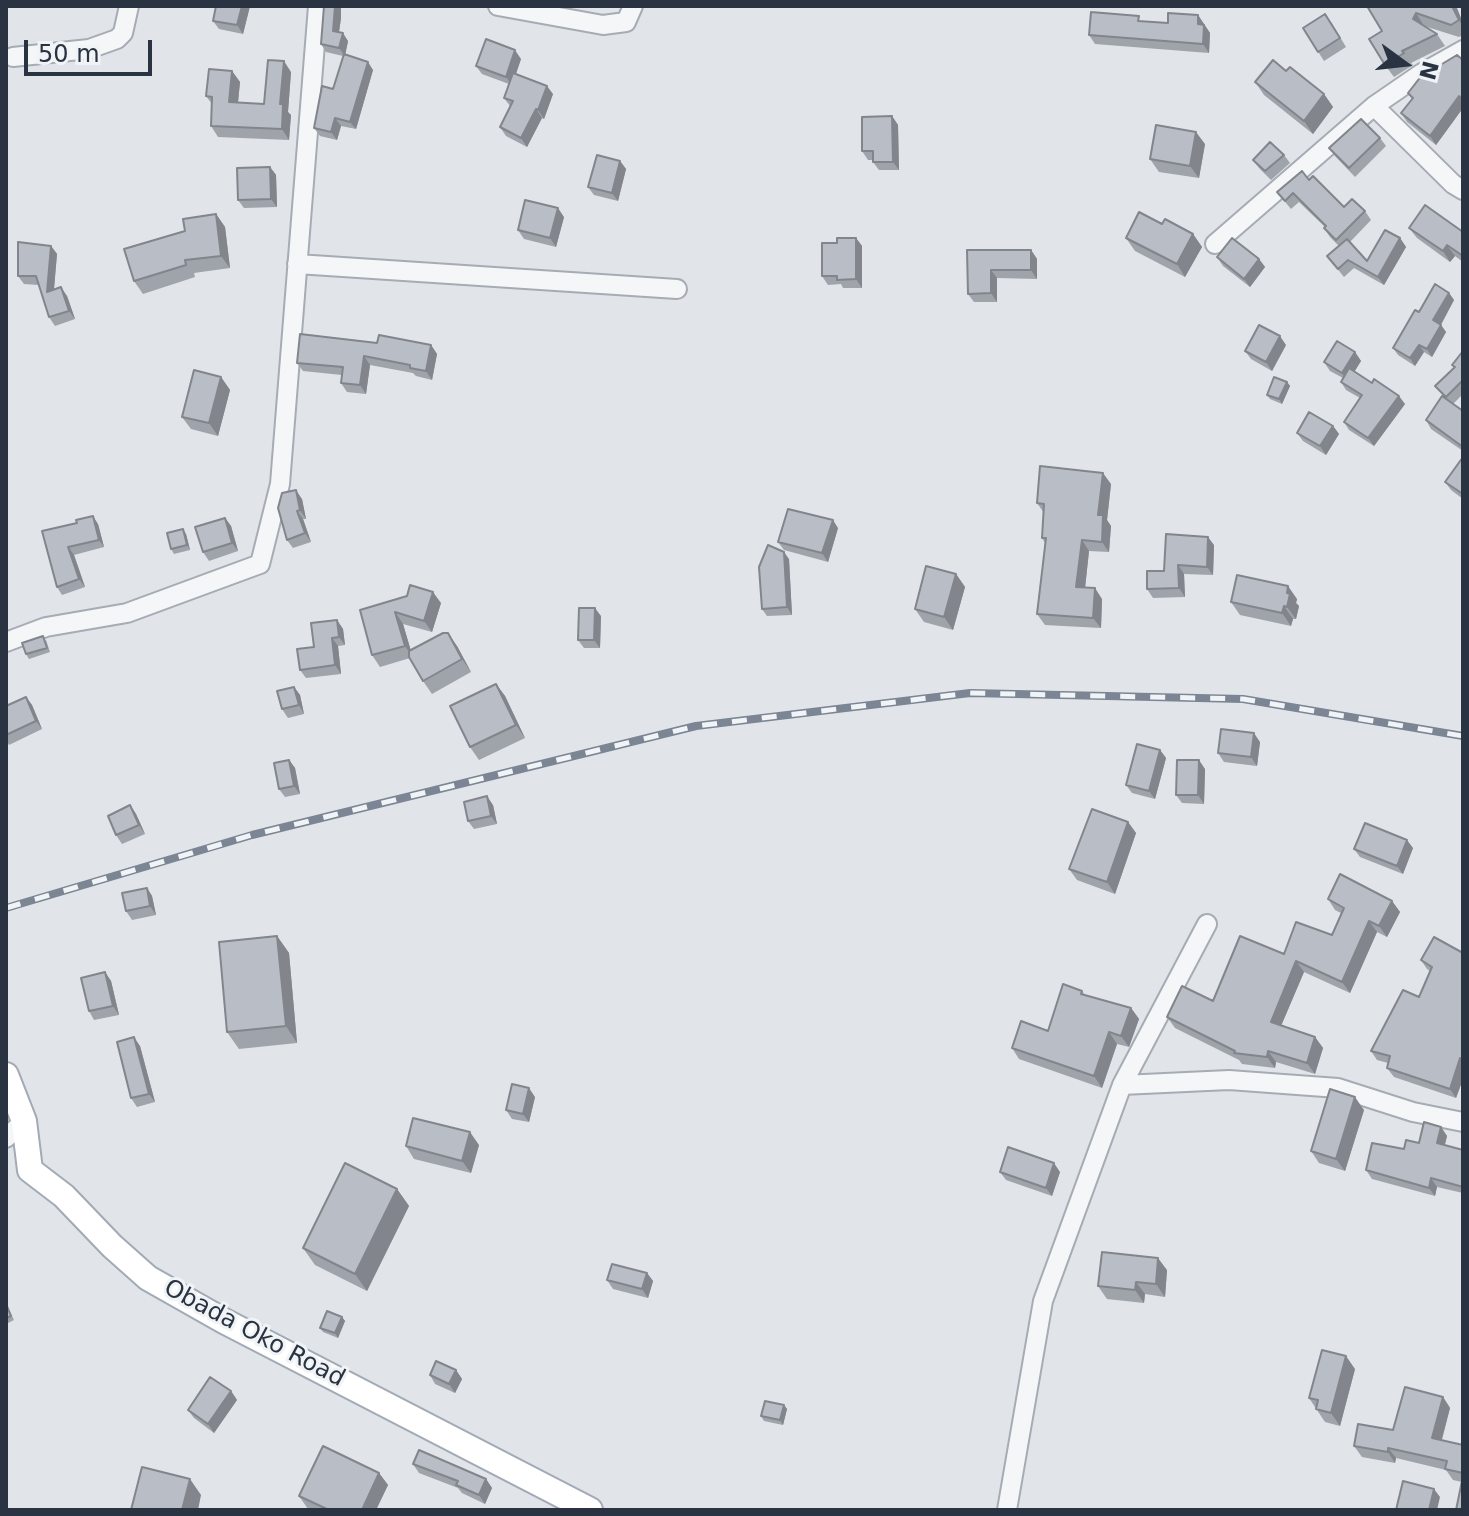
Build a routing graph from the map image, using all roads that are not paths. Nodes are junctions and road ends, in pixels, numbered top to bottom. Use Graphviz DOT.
graph roads {
  1 [pos="129,6"];
  2 [pos="318,6"];
  3 [pos="498,6"];
  4 [pos="633,6"];
  5 [pos="1463,50"];
  6 [pos="13,57"];
  7 [pos="1374,106"];
  8 [pos="1463,190"];
  9 [pos="1215,244"];
  10 [pos="297,264"];
  11 [pos="677,289"];
  12 [pos="6,642"];
  13 [pos="1207,924"];
  14 [pos="6,1075"];
  15 [pos="1122,1085"];
  16 [pos="1463,1122"];
  17 [pos="15,1129"];
  18 [pos="590,1510"];
  19 [pos="1007,1510"];
  1 -- 6 [label="street"];
  2 -- 10 [label="street"];
  3 -- 4 [label="street"];
  5 -- 7 [label="street"];
  7 -- 8 [label="street"];
  7 -- 9 [label="street"];
  10 -- 11 [label="street"];
  10 -- 12 [label="street"];
  13 -- 15 [label="street"];
  14 -- 17 [label="main road, Obada Oko Road"];
  15 -- 16 [label="street"];
  15 -- 19 [label="street"];
  17 -- 18 [label="main road, Obada Oko Road"];
}
